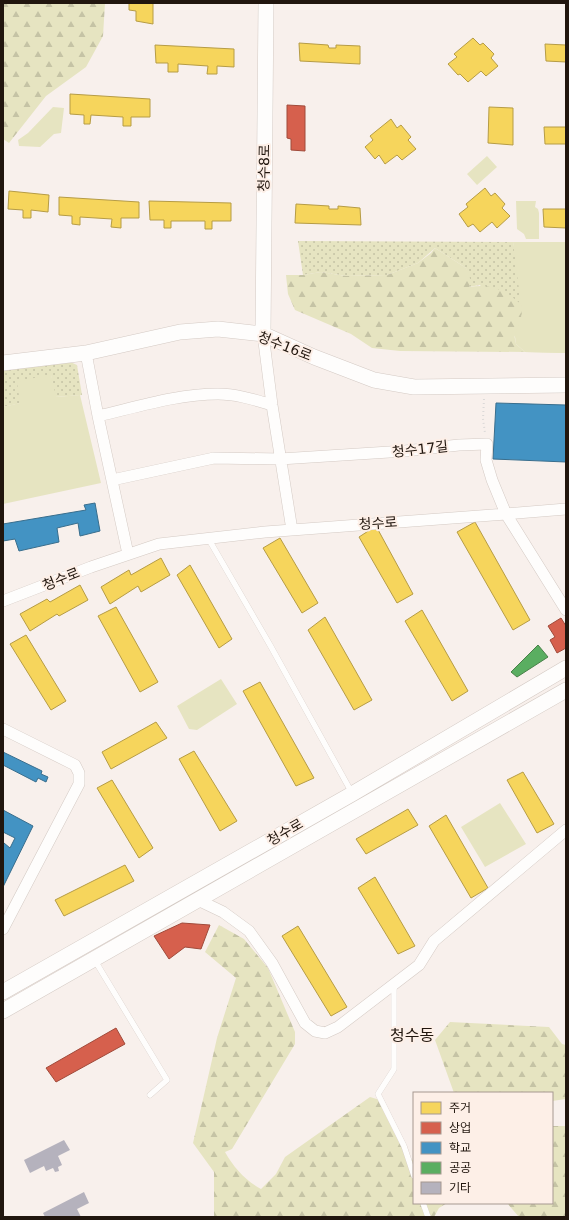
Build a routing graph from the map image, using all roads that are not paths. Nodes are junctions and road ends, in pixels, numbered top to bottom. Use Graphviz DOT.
graph roads {
  1 [pos="266,3"];
  2 [pos="263,334"];
  3 [pos="86,354"];
  4 [pos="3,363"];
  5 [pos="566,385"];
  6 [pos="272,405"];
  7 [pos="98,416"];
  8 [pos="280,459"];
  9 [pos="112,480"];
  10 [pos="566,509"];
  11 [pos="506,514"];
  12 [pos="292,530"];
  13 [pos="208,538"];
  14 [pos="128,554"];
  15 [pos="3,601"];
  16 [pos="566,610"];
  17 [pos="566,668"];
  18 [pos="566,690"];
  19 [pos="3,730"];
  20 [pos="352,794"];
  21 [pos="360,807"];
  22 [pos="566,830"];
  23 [pos="198,900"];
  24 [pos="3,929"];
  25 [pos="94,959"];
  26 [pos="394,985"];
  27 [pos="3,992"];
  28 [pos="3,1011"];
  29 [pos="150,1095"];
  30 [pos="413,1173"];
  31 [pos="423,1204"];
  32 [pos="428,1217"];
  1 -- 2 [label="street, 청수8로"];
  2 -- 3 [label="street, 청수16로"];
  2 -- 5 [label="street, 청수16로"];
  2 -- 6 [label="street"];
  3 -- 4 [label="street, 청수16로"];
  3 -- 7 [label="street"];
  6 -- 7 [label="street"];
  6 -- 8 [label="street"];
  7 -- 9 [label="street"];
  8 -- 9 [label="street, 청수17길"];
  8 -- 11 [label="street, 청수17길"];
  8 -- 12 [label="street"];
  9 -- 14 [label="street"];
  10 -- 11 [label="street, 청수로"];
  11 -- 12 [label="street, 청수로"];
  11 -- 16 [label="street"];
  12 -- 13 [label="street, 청수로"];
  13 -- 14 [label="street, 청수로"];
  13 -- 20 [label="lane"];
  14 -- 15 [label="street, 청수로"];
  17 -- 20 [label="street, 청수로"];
  18 -- 21 [label="street, 청수로"];
  19 -- 24 [label="street"];
  20 -- 21 [label="lane"];
  20 -- 27 [label="street, 청수로"];
  21 -- 23 [label="street, 청수로"];
  22 -- 26 [label="street"];
  23 -- 25 [label="street, 청수로"];
  23 -- 26 [label="street"];
  25 -- 28 [label="street, 청수로"];
  25 -- 29 [label="lane"];
  26 -- 30 [label="lane"];
  31 -- 32 [label="lane"];
}
